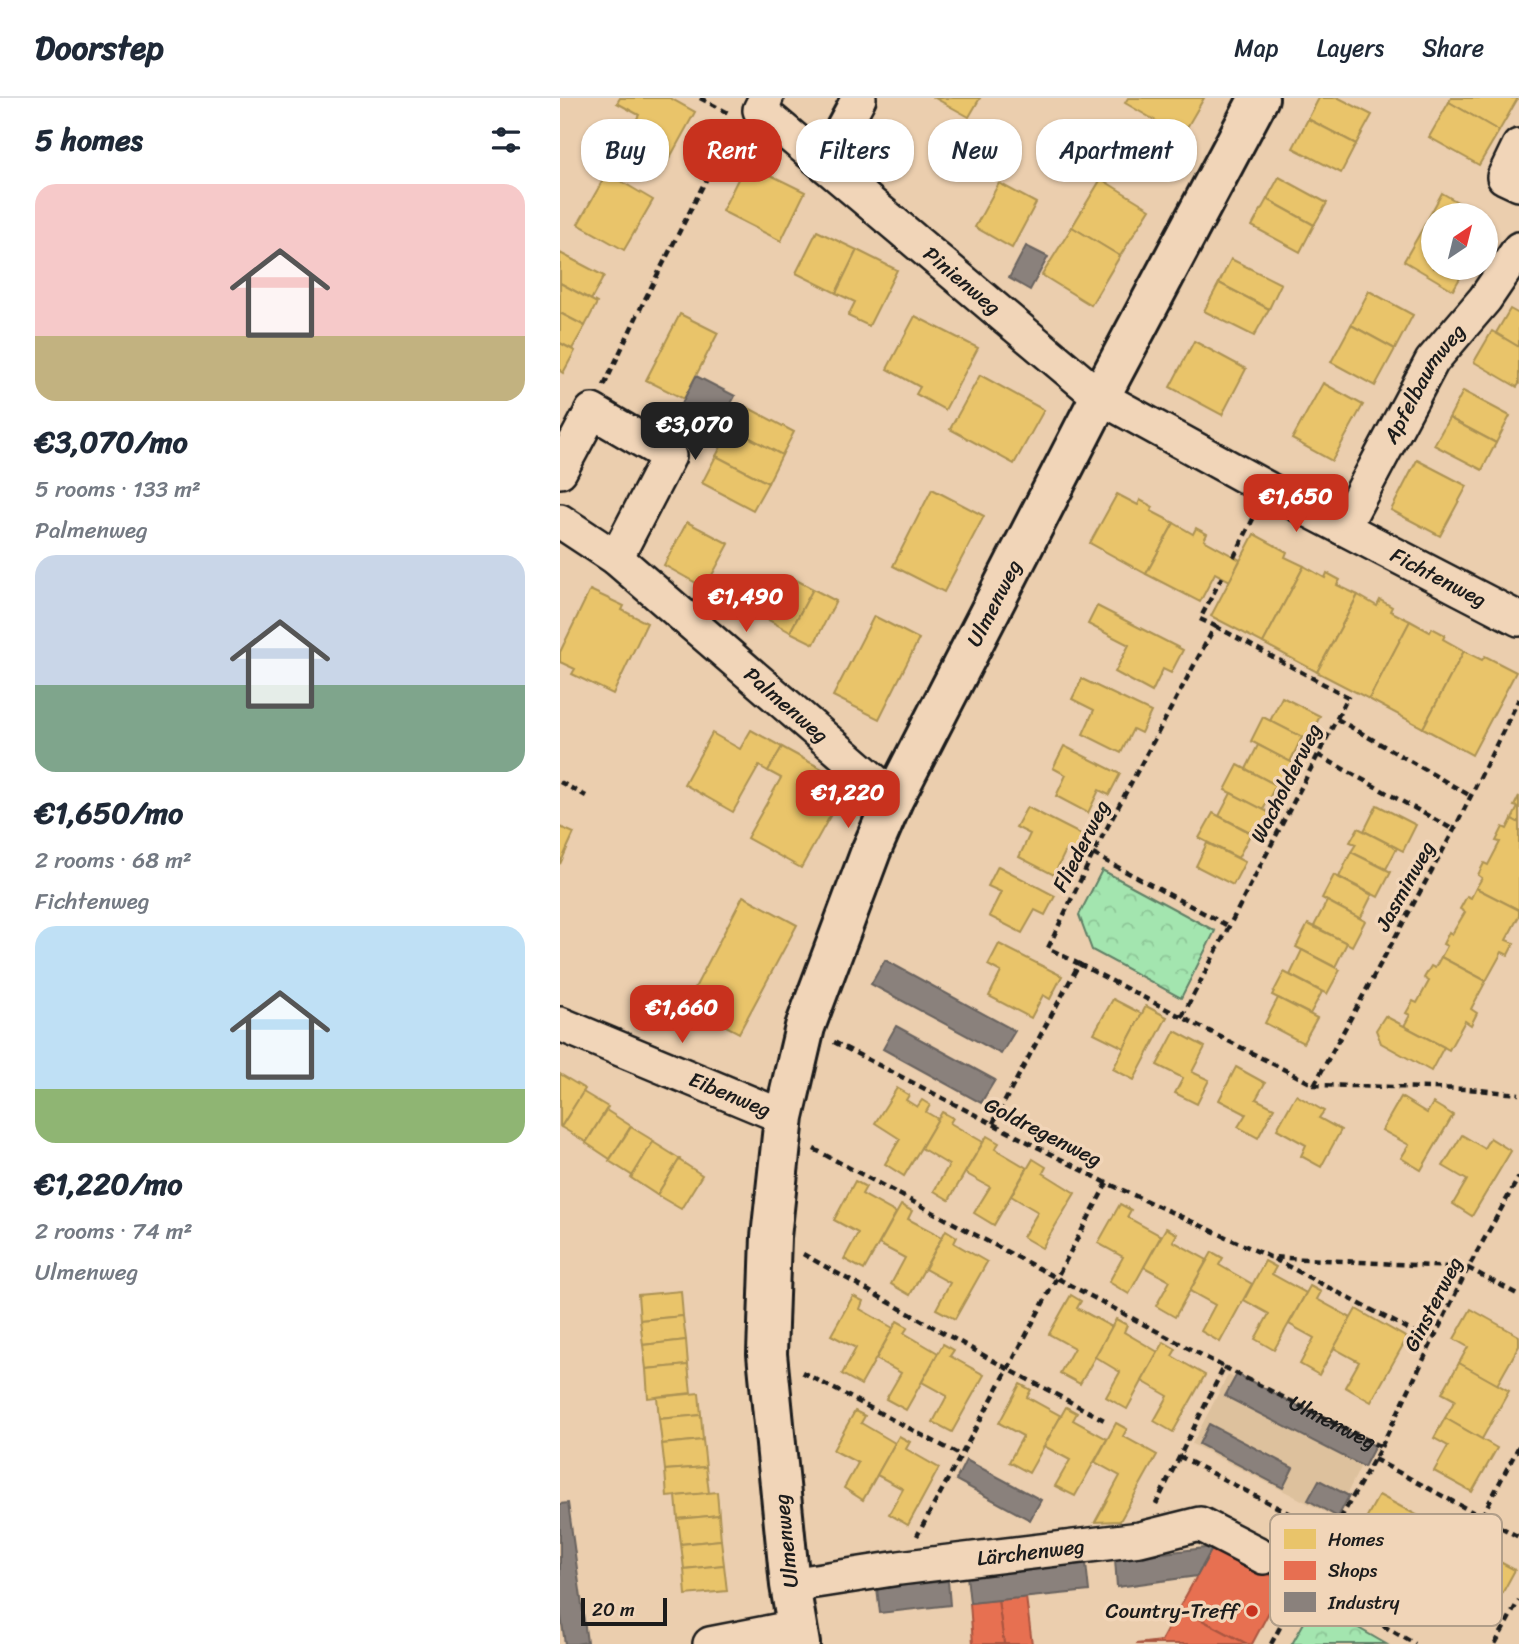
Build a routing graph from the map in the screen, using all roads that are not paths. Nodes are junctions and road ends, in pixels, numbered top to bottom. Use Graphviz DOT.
graph roads {
  1 [pos="766,98"];
  2 [pos="859,98"];
  3 [pos="1259,98"];
  4 [pos="848,119"];
  5 [pos="796,140"];
  6 [pos="1519,146"];
  7 [pos="846,182"];
  8 [pos="1519,184"];
  9 [pos="1519,249"];
  10 [pos="1100,397"];
  11 [pos="560,471"];
  12 [pos="560,521"];
  13 [pos="1343,528"];
  14 [pos="616,558"];
  15 [pos="1519,619"];
  16 [pos="894,798"];
  17 [pos="560,1024"];
  18 [pos="783,1124"];
  19 [pos="1264,1557"];
  20 [pos="790,1585"];
  21 [pos="798,1635"];
  22 [pos="710,1644"];
  1 -- 5 [label="street, Pinienweg"];
  2 -- 4 [label="street"];
  3 -- 10 [label="street, Ulmenweg"];
  6 -- 8 [label="street"];
  7 -- 10 [label="street, Pinienweg"];
  9 -- 13 [label="street, Apfelbaumweg"];
  10 -- 13 [label="street, Fichtenweg"];
  10 -- 16 [label="street, Ulmenweg"];
  11 -- 14 [label="street"];
  12 -- 14 [label="street, Palmenweg"];
  13 -- 15 [label="street, Fichtenweg"];
  14 -- 16 [label="street, Palmenweg"];
  16 -- 18 [label="street, Ulmenweg"];
  17 -- 18 [label="street, Eibenweg"];
  18 -- 20 [label="street, Ulmenweg"];
  19 -- 20 [label="street, Lärchenweg"];
  20 -- 21 [label="street, Ulmenweg"];
  21 -- 22 [label="street"];
}
